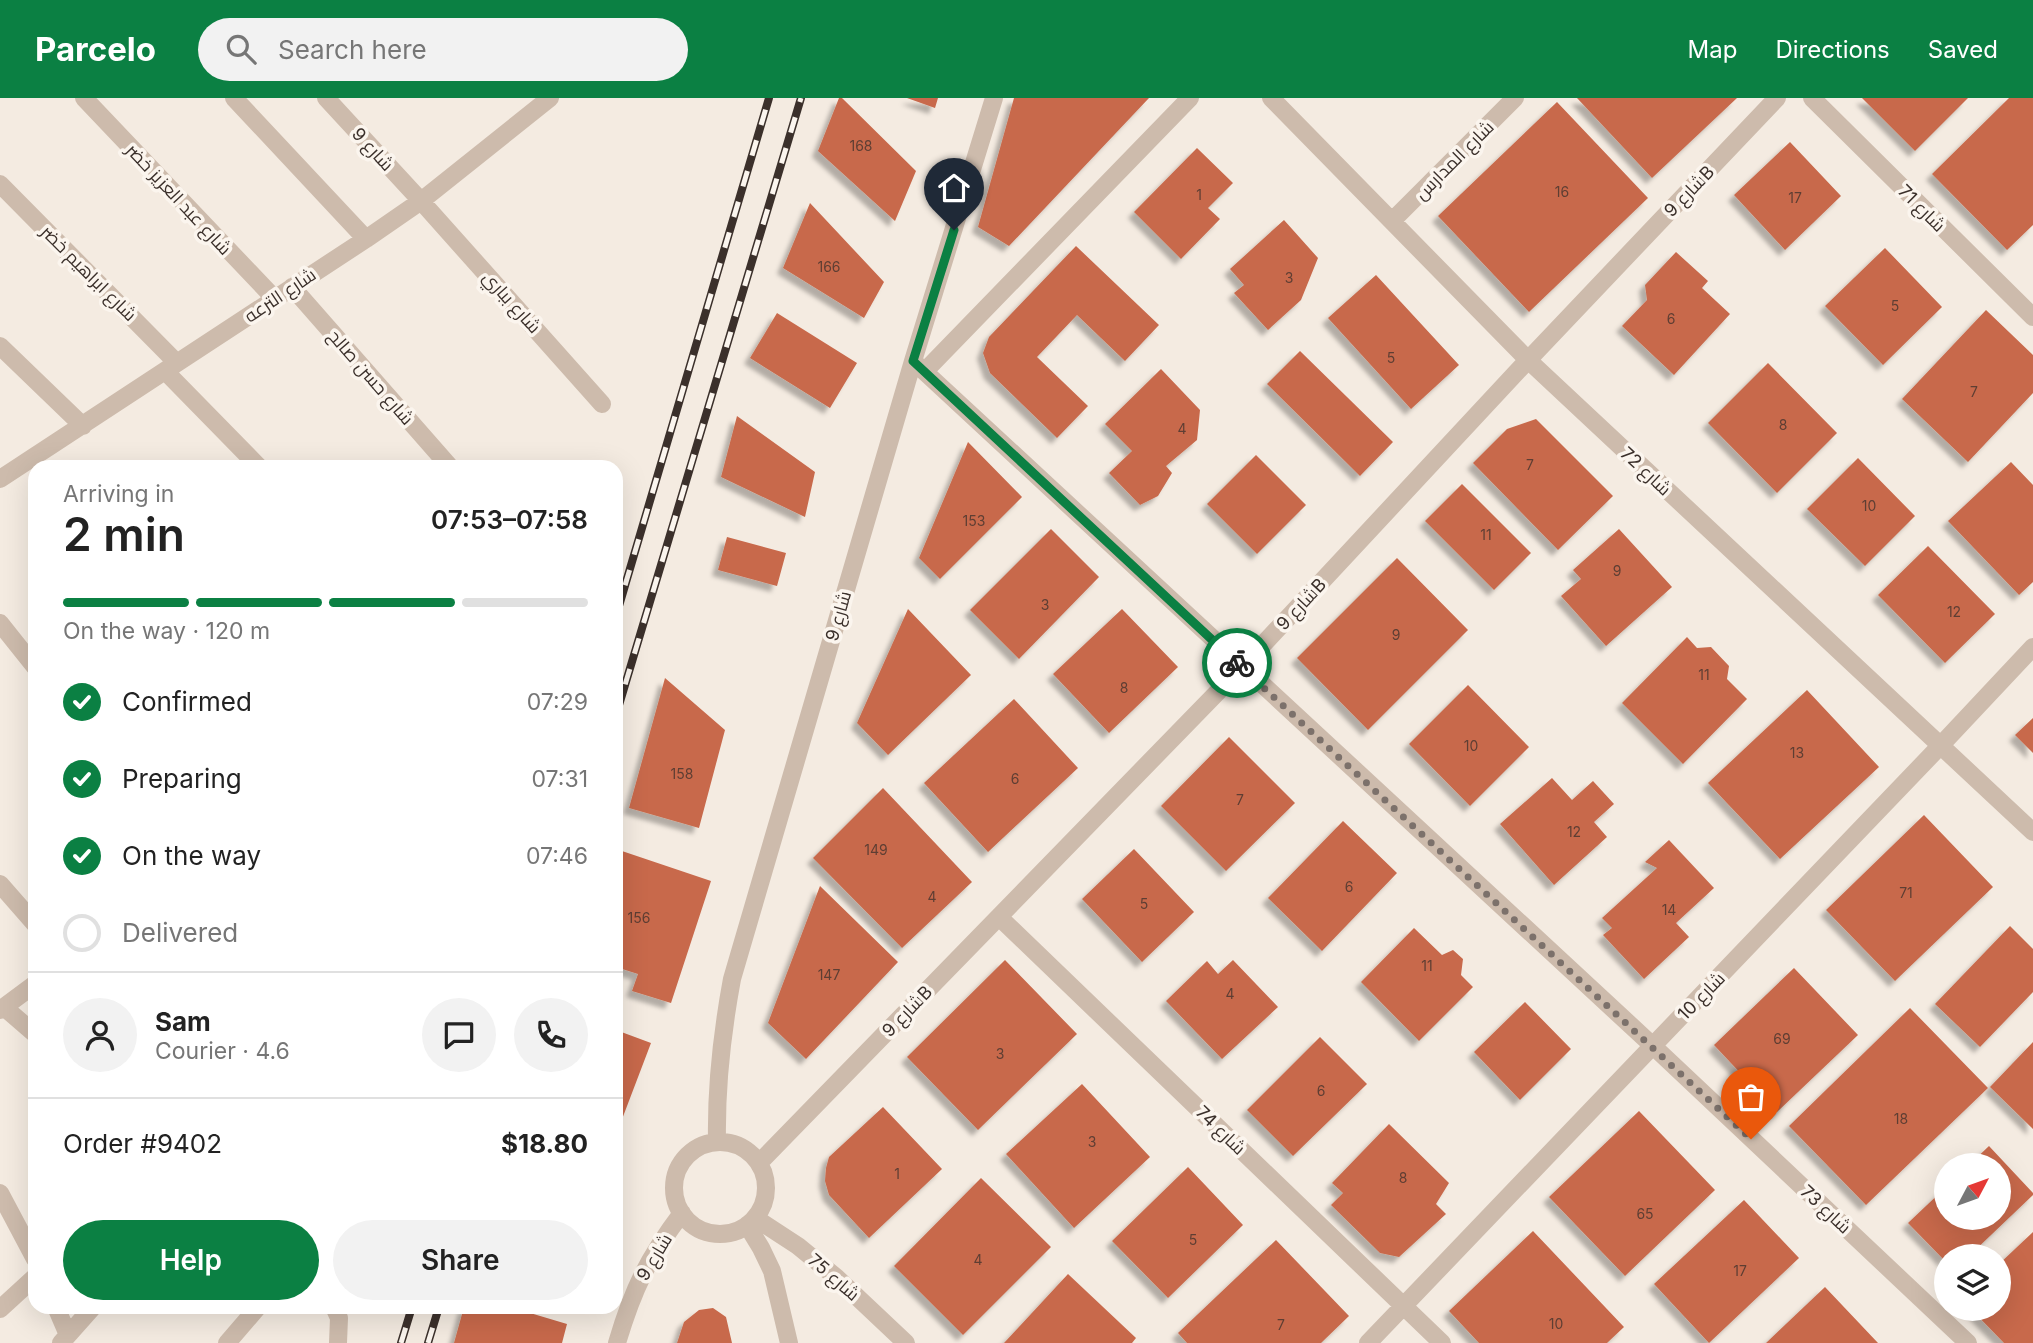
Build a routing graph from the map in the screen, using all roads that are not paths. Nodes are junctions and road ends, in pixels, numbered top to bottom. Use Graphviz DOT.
graph roads {
  1 [pos="84,98"];
  2 [pos="234,98"];
  3 [pos="326,98"];
  4 [pos="550,98"];
  5 [pos="994,98"];
  6 [pos="1190,98"];
  7 [pos="1271,98"];
  8 [pos="1515,98"];
  9 [pos="1777,98"];
  10 [pos="1812,98"];
  11 [pos="0,184"];
  12 [pos="421,201"];
  13 [pos="1392,221"];
  14 [pos="366,239"];
  15 [pos="292,287"];
  16 [pos="275,299"];
  17 [pos="2033,317"];
  18 [pos="0,346"];
  19 [pos="1528,360"];
  20 [pos="919,366"];
  21 [pos="171,367"];
  22 [pos="603,404"];
  23 [pos="83,426"];
  24 [pos="38,460"];
  25 [pos="253,460"];
  26 [pos="444,460"];
  27 [pos="28,466"];
  28 [pos="0,479"];
  29 [pos="0,623"];
  30 [pos="2033,647"];
  31 [pos="28,658"];
  32 [pos="1242,667"];
  33 [pos="1941,746"];
  34 [pos="2033,832"];
  35 [pos="0,884"];
  36 [pos="28,916"];
  37 [pos="999,917"];
  38 [pos="28,989"];
  39 [pos="3,1009"];
  40 [pos="28,1029"];
  41 [pos="1653,1046"];
  42 [pos="717,1141"];
  43 [pos="759,1163"];
  44 [pos="0,1194"];
  45 [pos="682,1213"];
  46 [pos="751,1222"];
  47 [pos="28,1246"];
  48 [pos="28,1283"];
  49 [pos="1404,1306"];
  50 [pos="0,1309"];
  51 [pos="58,1314"];
  52 [pos="87,1314"];
  53 [pos="252,1314"];
  54 [pos="337,1314"];
  55 [pos="64,1339"];
  56 [pos="227,1343"];
  57 [pos="338,1343"];
  58 [pos="617,1343"];
  59 [pos="789,1343"];
  60 [pos="906,1343"];
  61 [pos="1367,1343"];
  62 [pos="1443,1343"];
  63 [pos="1968,1343"];
  1 -- 16 [label="street, شارع عبد العزيز خضر"];
  2 -- 14 [label="street"];
  3 -- 12 [label="street, شارع 9"];
  4 -- 12 [label="street, شارع الترعه"];
  5 -- 20 [label="street, شارع 9"];
  6 -- 20 [label="street"];
  7 -- 13 [label="street, شارع 72"];
  8 -- 13 [label="street, شارع المدارس"];
  9 -- 19 [label="street, شارع 9B"];
  10 -- 17 [label="street, شارع 71"];
  11 -- 21 [label="street, شارع ابراهيم خضر"];
  12 -- 14 [label="street, شارع الترعه"];
  12 -- 22 [label="street, شارع بباري"];
  13 -- 19 [label="street, شارع 72"];
  14 -- 15 [label="street, شارع الترعه"];
  15 -- 16 [label="street, شارع الترعه"];
  15 -- 26 [label="street, شارع حسن صالح"];
  16 -- 21 [label="street, شارع الترعه"];
  18 -- 23 [label="street"];
  19 -- 32 [label="street, شارع 9B"];
  19 -- 33 [label="street, شارع 72"];
  20 -- 32 [label="street, شارع 73"];
  20 -- 42 [label="street, شارع 9"];
  21 -- 23 [label="street, شارع الترعه"];
  21 -- 25 [label="street, شارع ابراهيم خضر"];
  23 -- 24 [label="street, شارع الترعه"];
  27 -- 28 [label="street, شارع الترعه"];
  29 -- 31 [label="street"];
  30 -- 33 [label="street, شارع 10"];
  32 -- 37 [label="street, شارع 9B"];
  32 -- 41 [label="street, شارع 73"];
  33 -- 34 [label="street, شارع 72"];
  33 -- 41 [label="street, شارع 10"];
  35 -- 36 [label="street"];
  37 -- 43 [label="street, شارع 9B"];
  37 -- 49 [label="street, شارع 74"];
  38 -- 39 [label="street"];
  39 -- 40 [label="street"];
  41 -- 49 [label="street, شارع 10"];
  41 -- 63 [label="street, شارع 73"];
  42 -- 43 [label="street"];
  42 -- 45 [label="street"];
  43 -- 46 [label="street"];
  44 -- 47 [label="street"];
  45 -- 46 [label="street"];
  45 -- 58 [label="street, شارع 9"];
  46 -- 59 [label="street"];
  46 -- 60 [label="street, شارع 75"];
  48 -- 50 [label="street"];
  49 -- 61 [label="street, شارع 10"];
  49 -- 62 [label="street, شارع 74"];
  51 -- 55 [label="street"];
  52 -- 55 [label="street"];
  53 -- 56 [label="street"];
  54 -- 57 [label="street"];
}
